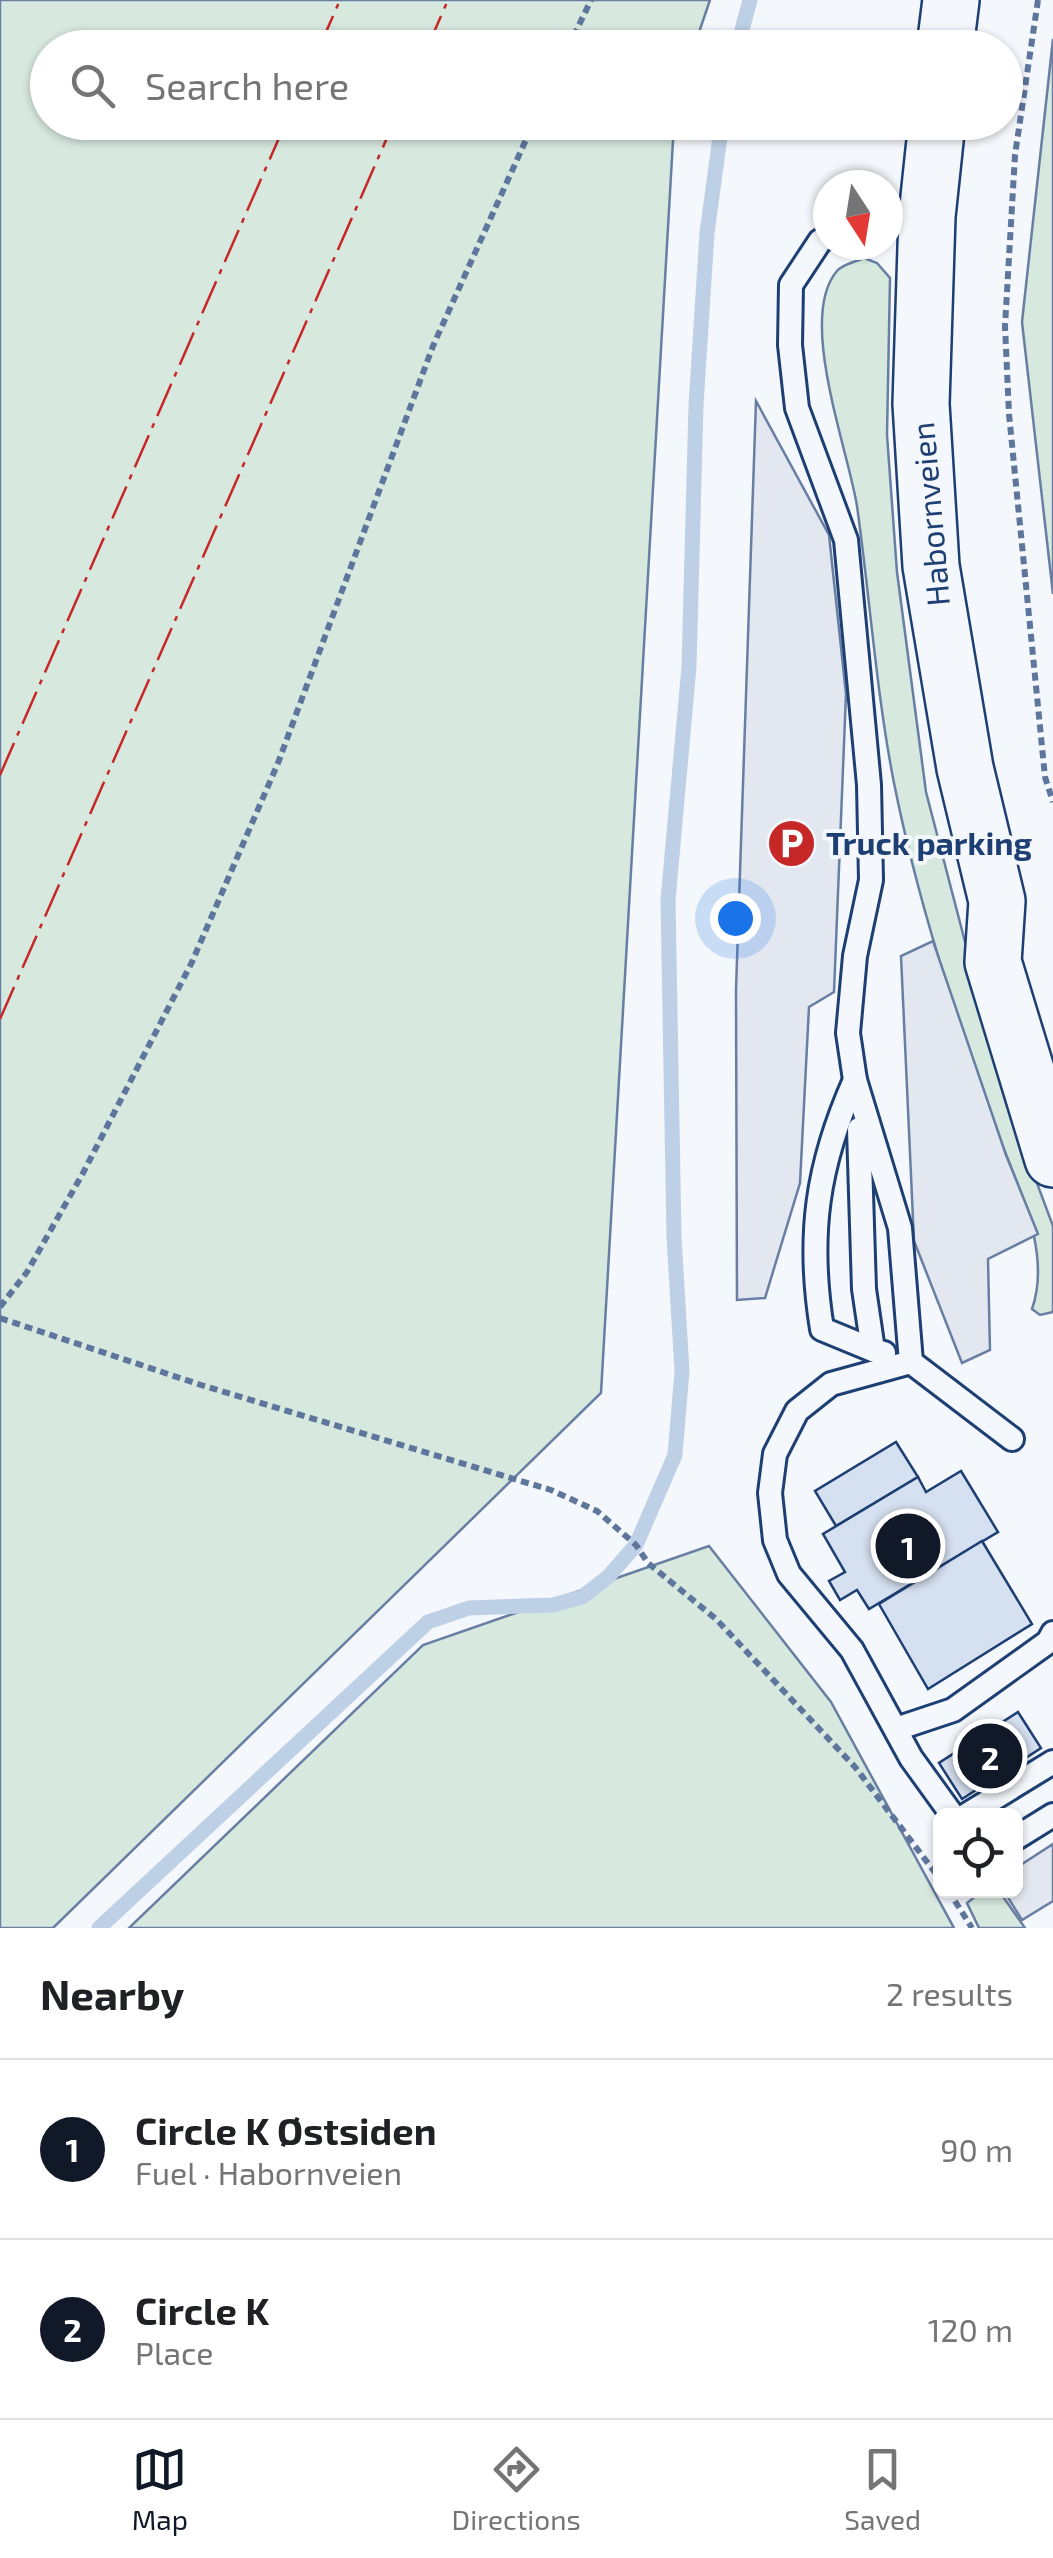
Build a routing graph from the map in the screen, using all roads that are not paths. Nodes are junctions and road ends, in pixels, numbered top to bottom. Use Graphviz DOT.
graph roads {
  1 [pos="951,0"];
  2 [pos="947,30"];
  3 [pos="931,140"];
  4 [pos="908,216"];
  5 [pos="813,252"];
  6 [pos="996,901"];
  7 [pos="1053,1029"];
  8 [pos="856,1080"];
  9 [pos="1053,1159"];
  10 [pos="874,1350"];
  11 [pos="910,1362"];
  12 [pos="1012,1438"];
  13 [pos="1053,1634"];
  14 [pos="896,1729"];
  15 [pos="1053,1762"];
  16 [pos="948,1808"];
  17 [pos="978,1808"];
  18 [pos="1053,1815"];
  19 [pos="1023,1834"];
  1 -- 2 [label="highway"];
  3 -- 4 [label="highway, Habornveien"];
  4 -- 6 [label="highway, Habornveien"];
  5 -- 8 [label="lane"];
  6 -- 7 [label="highway, Habornveien"];
  6 -- 9 [label="highway, Habornveien"];
  8 -- 10 [label="lane"];
  8 -- 10 [label="lane"];
  8 -- 11 [label="lane"];
  10 -- 11 [label="lane"];
  11 -- 12 [label="lane"];
  11 -- 14 [label="lane"];
  13 -- 14 [label="lane"];
  14 -- 16 [label="lane"];
  15 -- 17 [label="lane"];
  18 -- 19 [label="lane"];
}
